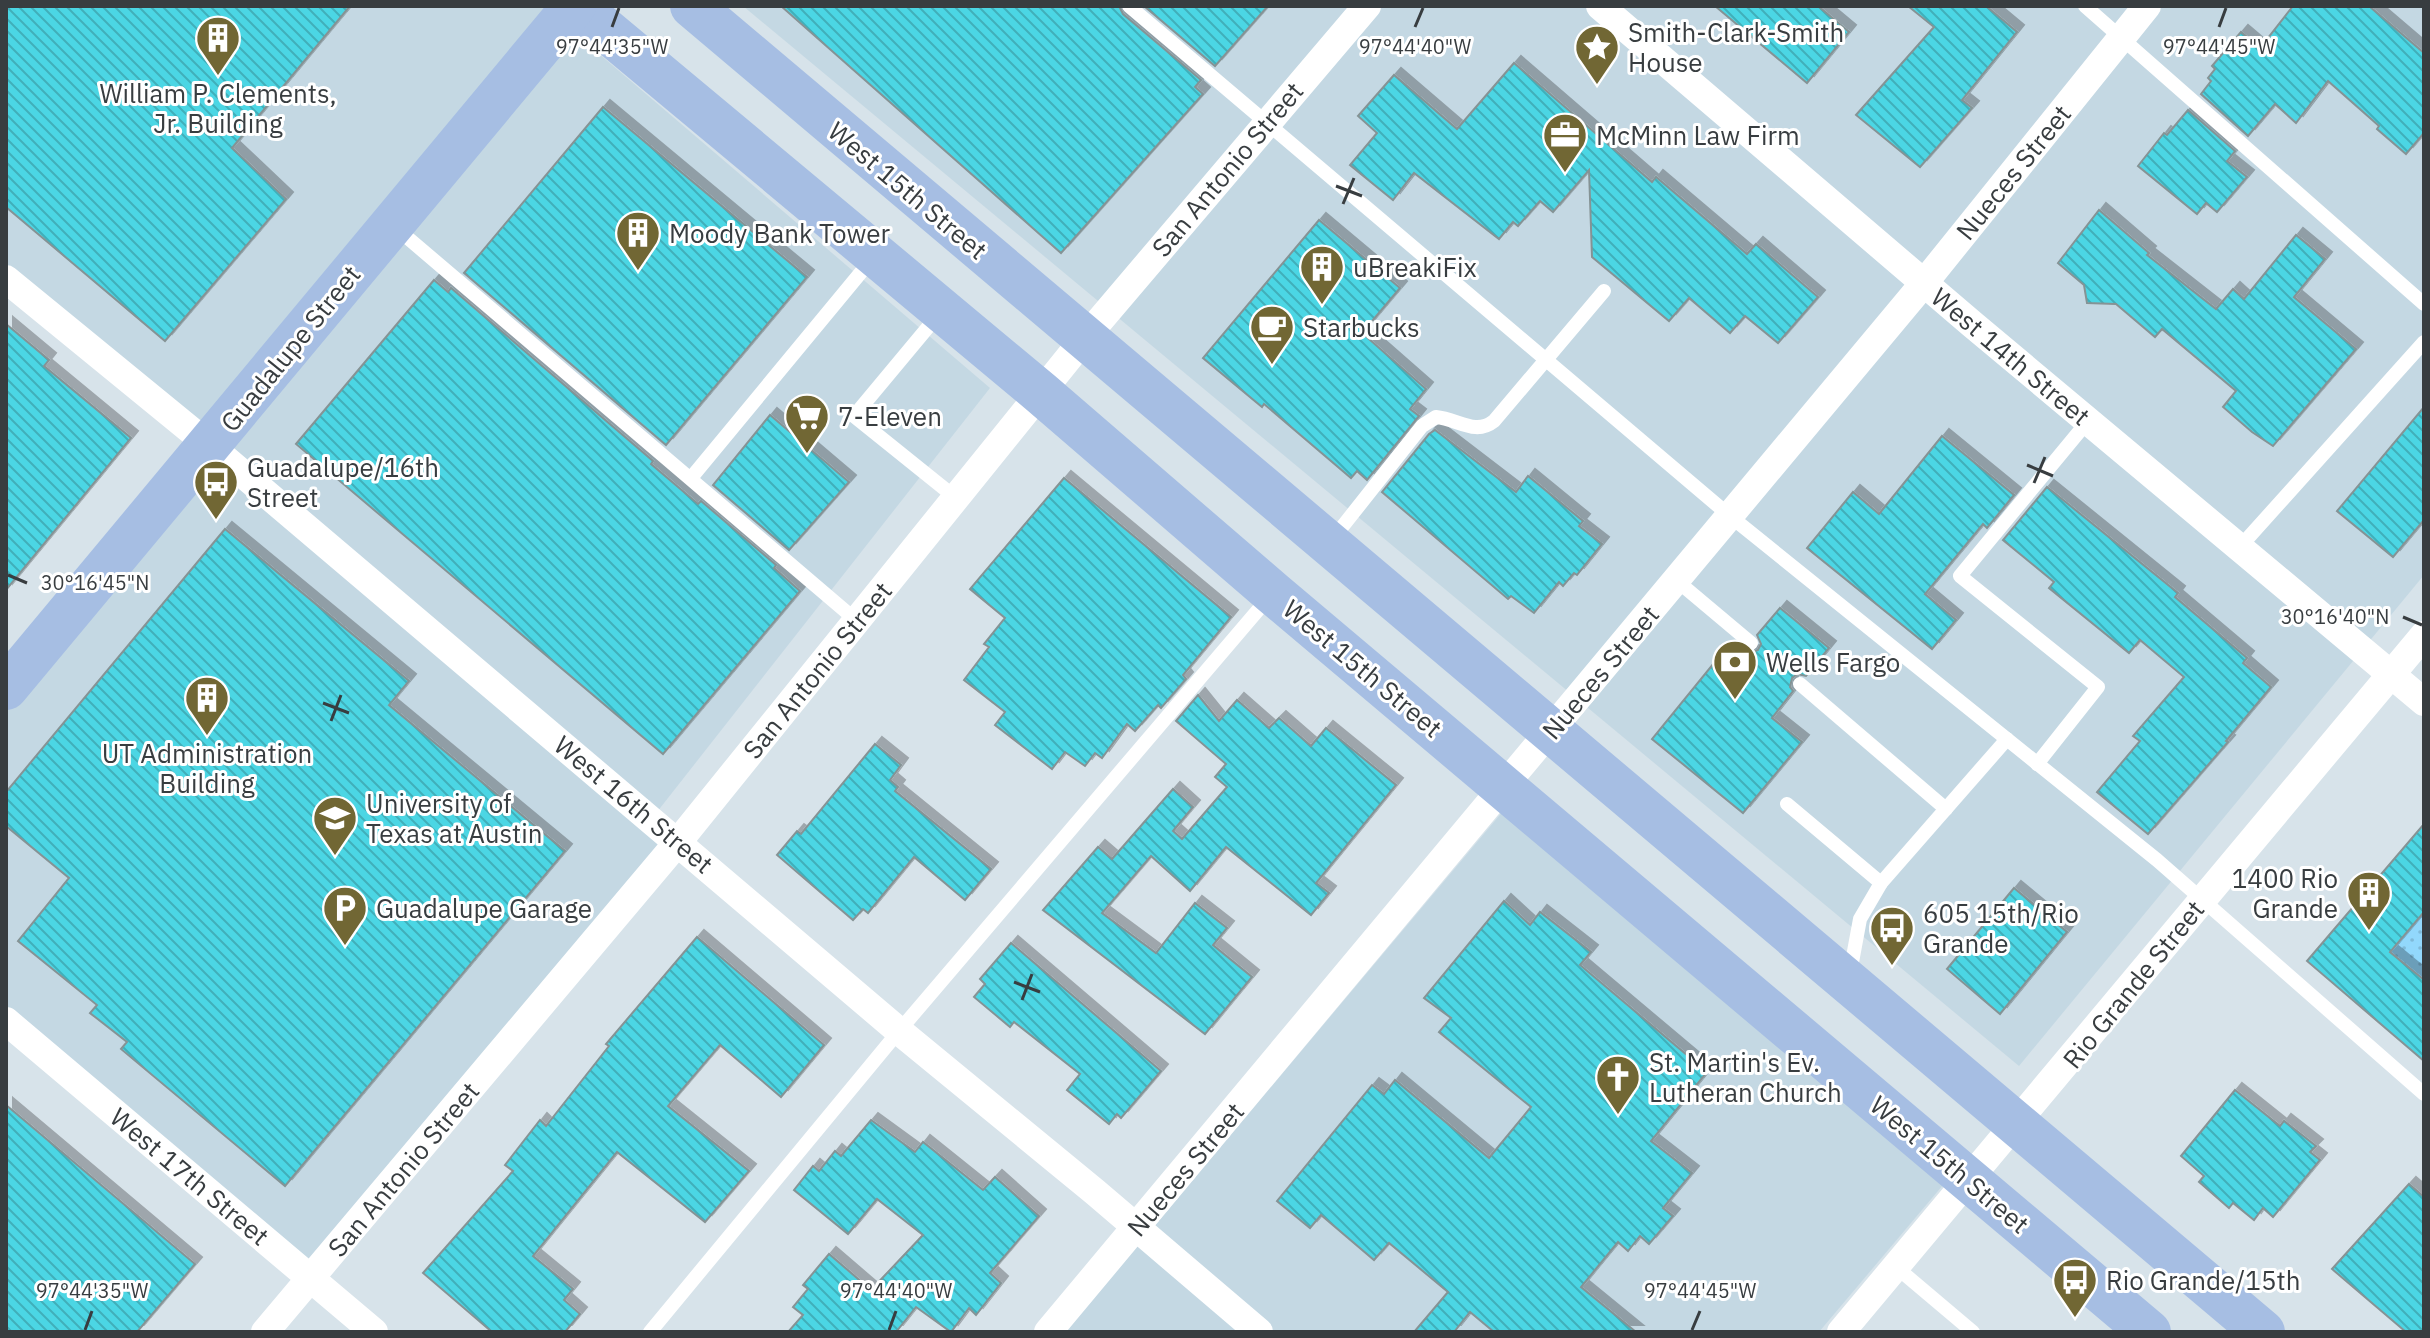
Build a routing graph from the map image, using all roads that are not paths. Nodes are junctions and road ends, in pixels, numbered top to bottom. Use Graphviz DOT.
graph roads {
  1 [pos="575,6"];
  2 [pos="692,6"];
  3 [pos="1129,6"];
  4 [pos="1367,6"];
  5 [pos="1600,6"];
  6 [pos="2085,6"];
  7 [pos="2147,6"];
  8 [pos="2120,38"];
  9 [pos="1265,123"];
  10 [pos="392,225"];
  11 [pos="875,255"];
  12 [pos="6,279"];
  13 [pos="1924,283"];
  14 [pos="1604,291"];
  15 [pos="2424,304"];
  16 [pos="942,310"];
  17 [pos="1084,339"];
  18 [pos="2424,342"];
  19 [pos="1544,359"];
  20 [pos="1041,393"];
  21 [pos="2088,421"];
  22 [pos="210,446"];
  23 [pos="691,478"];
  24 [pos="956,498"];
  25 [pos="1730,516"];
  26 [pos="1328,544"];
  27 [pos="2239,548"];
  28 [pos="1676,580"];
  29 [pos="1273,593"];
  30 [pos="857,621"];
  31 [pos="2424,635"];
  32 [pos="1751,643"];
  33 [pos="2390,675"];
  34 [pos="1800,684"];
  35 [pos="6,688"];
  36 [pos="2424,702"];
  37 [pos="1551,732"];
  38 [pos="2007,739"];
  39 [pos="2037,764"];
  40 [pos="1504,787"];
  41 [pos="1787,804"];
  42 [pos="1946,809"];
  43 [pos="678,842"];
  44 [pos="1881,883"];
  45 [pos="2201,900"];
  46 [pos="1849,982"];
  47 [pos="6,1021"];
  48 [pos="899,1031"];
  49 [pos="2424,1094"];
  50 [pos="2018,1124"];
  51 [pos="1969,1181"];
  52 [pos="1137,1226"];
  53 [pos="1896,1267"];
  54 [pos="311,1278"];
  55 [pos="265,1332"];
  56 [pos="374,1332"];
  57 [pos="650,1332"];
  58 [pos="1048,1332"];
  59 [pos="1259,1332"];
  60 [pos="1841,1332"];
  61 [pos="1973,1332"];
  62 [pos="2149,1332"];
  63 [pos="2263,1332"];
  1 -- 10 [label="main road, Guadalupe Street"];
  1 -- 11 [label="main road, West 15th Street"];
  2 -- 17 [label="main road, West 15th Street"];
  3 -- 9 [label="lane"];
  4 -- 9 [label="street, San Antonio Street"];
  5 -- 13 [label="street, West 14th Street"];
  6 -- 8 [label="lane"];
  7 -- 8 [label="street, Nueces Street"];
  8 -- 13 [label="street, Nueces Street"];
  8 -- 15 [label="lane"];
  9 -- 17 [label="street, San Antonio Street"];
  9 -- 19 [label="lane"];
  10 -- 22 [label="main road, Guadalupe Street"];
  10 -- 23 [label="lane"];
  11 -- 16 [label="main road, West 15th Street"];
  11 -- 23 [label="lane"];
  12 -- 22 [label="street, West 16th Street"];
  13 -- 21 [label="street, West 14th Street"];
  13 -- 25 [label="street, Nueces Street"];
  14 -- 19 [label="lane"];
  16 -- 20 [label="main road, West 15th Street"];
  16 -- 24 [label="lane"];
  17 -- 20 [label="street, San Antonio Street"];
  17 -- 26 [label="main road, West 15th Street"];
  18 -- 27 [label="lane"];
  19 -- 25 [label="lane"];
  19 -- 26 [label="lane"];
  20 -- 24 [label="street, San Antonio Street"];
  20 -- 29 [label="main road, West 15th Street"];
  21 -- 27 [label="street, West 14th Street"];
  21 -- 39 [label="lane"];
  22 -- 35 [label="main road, Guadalupe Street"];
  22 -- 43 [label="street, West 16th Street"];
  23 -- 30 [label="lane"];
  24 -- 30 [label="street, San Antonio Street"];
  25 -- 28 [label="street, Nueces Street"];
  25 -- 38 [label="lane"];
  26 -- 37 [label="main road, West 15th Street"];
  27 -- 33 [label="street, West 14th Street"];
  28 -- 32 [label="lane"];
  28 -- 37 [label="street, Nueces Street"];
  29 -- 40 [label="main road, West 15th Street"];
  29 -- 48 [label="lane"];
  30 -- 43 [label="street, San Antonio Street"];
  31 -- 33 [label="street, Rio Grande Street"];
  33 -- 36 [label="street, West 14th Street"];
  33 -- 45 [label="street, Rio Grande Street"];
  34 -- 42 [label="lane"];
  37 -- 40 [label="street, Nueces Street"];
  37 -- 46 [label="main road, West 15th Street"];
  38 -- 39 [label="lane"];
  38 -- 42 [label="lane"];
  39 -- 45 [label="lane"];
  40 -- 51 [label="main road, West 15th Street"];
  40 -- 52 [label="street, Nueces Street"];
  41 -- 44 [label="lane"];
  42 -- 44 [label="lane"];
  43 -- 48 [label="street, West 16th Street"];
  43 -- 54 [label="street, San Antonio Street"];
  44 -- 46 [label="lane"];
  45 -- 49 [label="lane"];
  45 -- 50 [label="street, Rio Grande Street"];
  46 -- 50 [label="main road, West 15th Street"];
  47 -- 54 [label="street, West 17th Street"];
  48 -- 52 [label="street, West 16th Street"];
  48 -- 57 [label="lane"];
  50 -- 51 [label="street, Rio Grande Street"];
  50 -- 63 [label="main road, West 15th Street"];
  51 -- 53 [label="street, Rio Grande Street"];
  51 -- 62 [label="main road, West 15th Street"];
  52 -- 58 [label="street, Nueces Street"];
  52 -- 59 [label="street, West 16th Street"];
  53 -- 60 [label="street, Rio Grande Street"];
  53 -- 61 [label="lane"];
  54 -- 55 [label="street, San Antonio Street"];
  54 -- 56 [label="street, West 17th Street"];
}
